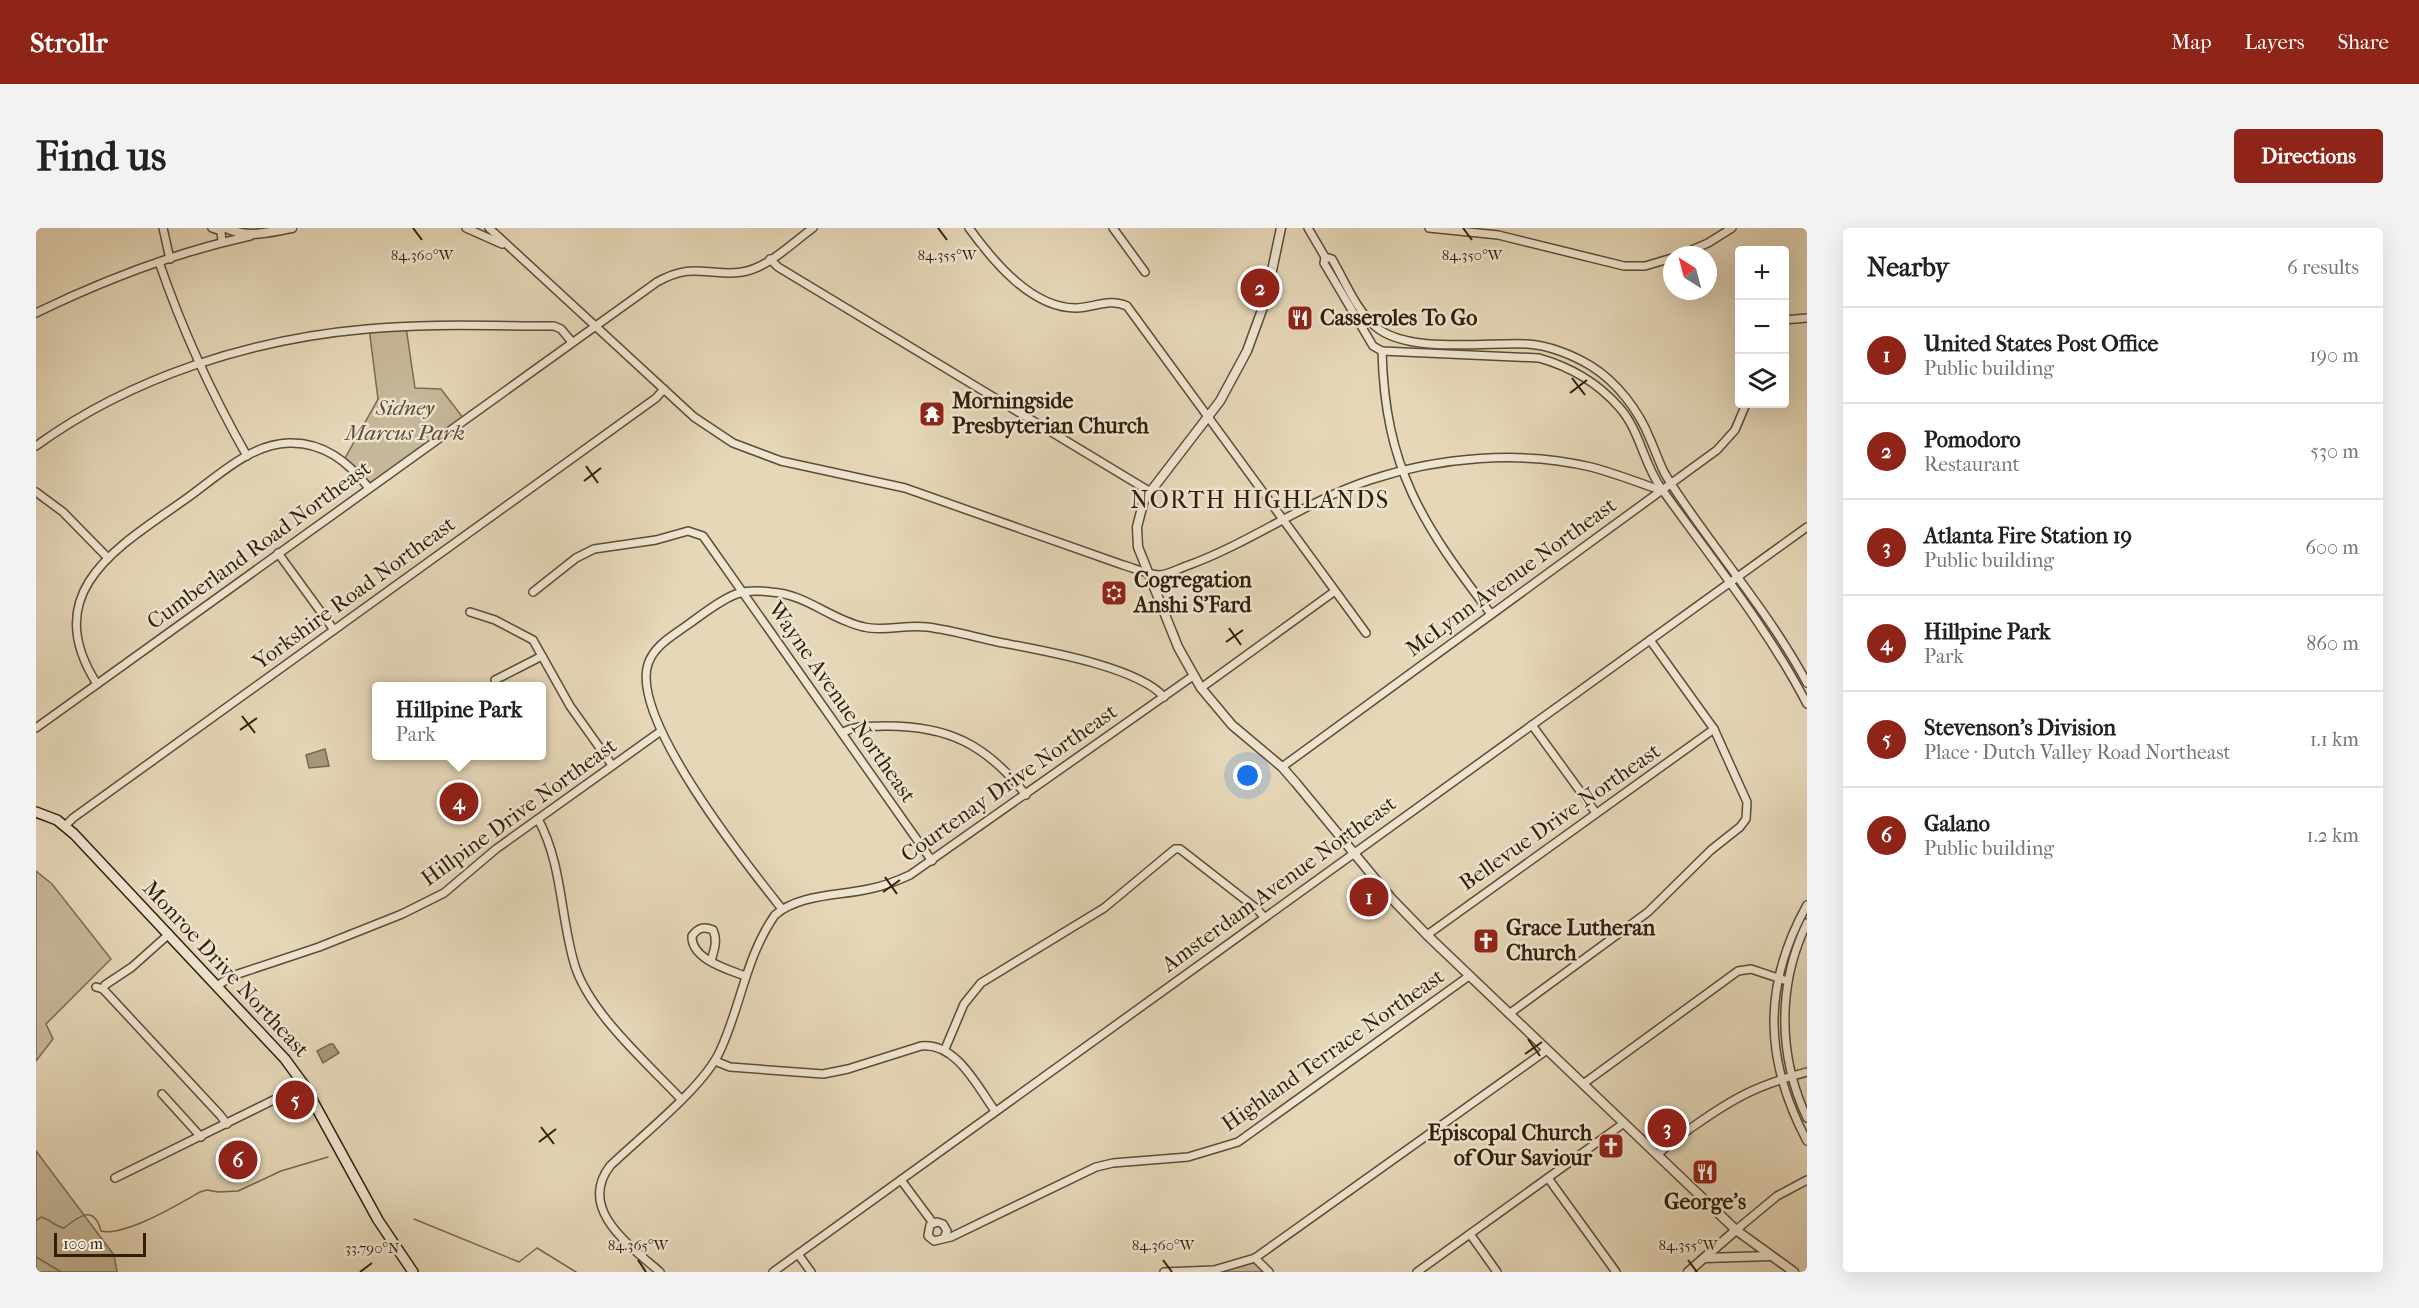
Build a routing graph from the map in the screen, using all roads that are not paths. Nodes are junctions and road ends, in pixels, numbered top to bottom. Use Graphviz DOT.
graph roads {
  1 [pos="163,228"];
  2 [pos="212,228"];
  3 [pos="226,228"];
  4 [pos="292,228"];
  5 [pos="466,228"];
  6 [pos="489,228"];
  7 [pos="813,228"];
  8 [pos="969,228"];
  9 [pos="1114,228"];
  10 [pos="1281,228"];
  11 [pos="1308,228"];
  12 [pos="1429,228"];
  13 [pos="1732,228"];
  14 [pos="254,235"];
  15 [pos="222,242"];
  16 [pos="1700,246"];
  17 [pos="514,252"];
  18 [pos="1325,257"];
  19 [pos="170,259"];
  20 [pos="770,259"];
  21 [pos="1663,261"];
  22 [pos="159,262"];
  23 [pos="1145,272"];
  24 [pos="36,313"];
  25 [pos="1807,318"];
  26 [pos="1789,320"];
  27 [pos="1370,321"];
  28 [pos="595,325"];
  29 [pos="1362,327"];
  30 [pos="572,342"];
  31 [pos="1405,342"];
  32 [pos="1523,344"];
  33 [pos="1382,351"];
  34 [pos="1404,353"];
  35 [pos="1522,356"];
  36 [pos="198,364"];
  37 [pos="1602,375"];
  38 [pos="1595,384"];
  39 [pos="664,389"];
  40 [pos="1745,408"];
  41 [pos="1208,416"];
  42 [pos="36,446"];
  43 [pos="247,456"];
  44 [pos="1658,460"];
  45 [pos="1648,463"];
  46 [pos="1401,471"];
  47 [pos="1671,483"];
  48 [pos="369,488"];
  49 [pos="1661,490"];
  50 [pos="1149,491"];
  51 [pos="36,492"];
  52 [pos="1283,519"];
  53 [pos="1807,527"];
  54 [pos="279,553"];
  55 [pos="107,557"];
  56 [pos="1147,572"];
  57 [pos="1737,577"];
  58 [pos="1729,583"];
  59 [pos="1335,591"];
  60 [pos="533,592"];
  61 [pos="744,592"];
  62 [pos="470,612"];
  63 [pos="1491,614"];
  64 [pos="334,630"];
  65 [pos="1366,633"];
  66 [pos="1650,640"];
  67 [pos="542,656"];
  68 [pos="1193,676"];
  69 [pos="495,680"];
  70 [pos="1807,683"];
  71 [pos="97,684"];
  72 [pos="1201,688"];
  73 [pos="1164,697"];
  74 [pos="1807,704"];
  75 [pos="1532,725"];
  76 [pos="36,728"];
  77 [pos="1714,729"];
  78 [pos="661,730"];
  79 [pos="842,733"];
  80 [pos="612,765"];
  81 [pos="1282,767"];
  82 [pos="1026,795"];
  83 [pos="36,812"];
  84 [pos="1596,813"];
  85 [pos="538,819"];
  86 [pos="65,826"];
  87 [pos="1354,854"];
  88 [pos="932,861"];
  89 [pos="1807,905"];
  90 [pos="782,909"];
  91 [pos="1264,917"];
  92 [pos="1807,923"];
  93 [pos="169,934"];
  94 [pos="1427,935"];
  95 [pos="711,961"];
  96 [pos="745,976"];
  97 [pos="1469,976"];
  98 [pos="1779,979"];
  99 [pos="1787,981"];
  100 [pos="217,986"];
  101 [pos="1509,1014"];
  102 [pos="945,1049"];
  103 [pos="1547,1050"];
  104 [pos="715,1061"];
  105 [pos="1807,1072"];
  106 [pos="1792,1076"];
  107 [pos="1781,1079"];
  108 [pos="1583,1084"];
  109 [pos="304,1085"];
  110 [pos="162,1094"];
  111 [pos="681,1099"];
  112 [pos="995,1111"];
  113 [pos="1807,1118"];
  114 [pos="227,1124"];
  115 [pos="1624,1124"];
  116 [pos="201,1137"];
  117 [pos="1807,1141"];
  118 [pos="1658,1155"];
  119 [pos="115,1178"];
  120 [pos="1548,1178"];
  121 [pos="901,1180"];
  122 [pos="1807,1180"];
  123 [pos="933,1223"];
  124 [pos="1736,1230"];
  125 [pos="1470,1234"];
  126 [pos="944,1238"];
  127 [pos="798,1254"];
  128 [pos="1770,1256"];
  129 [pos="1255,1258"];
  130 [pos="1705,1258"];
  131 [pos="646,1260"];
  132 [pos="1698,1269"];
  133 [pos="413,1272"];
  134 [pos="651,1272"];
  135 [pos="660,1272"];
  136 [pos="773,1272"];
  137 [pos="811,1272"];
  138 [pos="1164,1272"];
  139 [pos="1269,1272"];
  140 [pos="1417,1272"];
  141 [pos="1497,1272"];
  142 [pos="1616,1272"];
  143 [pos="1688,1272"];
  144 [pos="1794,1272"];
  1 -- 19 [label="street"];
  2 -- 15 [label="street"];
  3 -- 14 [label="street"];
  4 -- 14 [label="street"];
  5 -- 17 [label="street"];
  6 -- 17 [label="street"];
  7 -- 20 [label="street, Cumberland Road Northeast"];
  8 -- 41 [label="street"];
  9 -- 23 [label="street"];
  10 -- 41 [label="street"];
  11 -- 18 [label="street"];
  12 -- 21 [label="street"];
  13 -- 16 [label="street"];
  14 -- 15 [label="street"];
  15 -- 19 [label="street"];
  17 -- 28 [label="street"];
  18 -- 27 [label="street"];
  18 -- 29 [label="street"];
  19 -- 22 [label="street"];
  20 -- 28 [label="street, Cumberland Road Northeast"];
  20 -- 50 [label="street"];
  22 -- 24 [label="street"];
  22 -- 36 [label="street"];
  25 -- 26 [label="street"];
  27 -- 29 [label="street"];
  27 -- 31 [label="street"];
  28 -- 30 [label="street, Cumberland Road Northeast"];
  28 -- 39 [label="street"];
  29 -- 33 [label="street"];
  30 -- 36 [label="street"];
  30 -- 48 [label="street, Cumberland Road Northeast"];
  31 -- 32 [label="street"];
  31 -- 34 [label="street"];
  32 -- 35 [label="street"];
  32 -- 37 [label="street"];
  33 -- 34 [label="street"];
  33 -- 46 [label="street"];
  34 -- 35 [label="street"];
  35 -- 38 [label="street"];
  36 -- 42 [label="street"];
  36 -- 43 [label="street"];
  37 -- 38 [label="street"];
  37 -- 44 [label="street"];
  38 -- 45 [label="street"];
  39 -- 56 [label="street"];
  39 -- 64 [label="street, Yorkshire Road Northeast"];
  40 -- 47 [label="street, McLynn Avenue Northeast"];
  41 -- 50 [label="street"];
  41 -- 52 [label="street"];
  43 -- 48 [label="street"];
  43 -- 55 [label="street"];
  44 -- 45 [label="street"];
  44 -- 47 [label="street"];
  45 -- 49 [label="street"];
  46 -- 49 [label="street"];
  46 -- 52 [label="street"];
  46 -- 63 [label="street"];
  47 -- 49 [label="street, McLynn Avenue Northeast"];
  47 -- 57 [label="street"];
  48 -- 54 [label="street, Cumberland Road Northeast"];
  49 -- 58 [label="street"];
  49 -- 63 [label="street, McLynn Avenue Northeast"];
  50 -- 56 [label="street"];
  51 -- 55 [label="street"];
  52 -- 56 [label="street"];
  52 -- 59 [label="street"];
  53 -- 57 [label="street, Amsterdam Avenue Northeast"];
  54 -- 64 [label="street"];
  54 -- 71 [label="street, Cumberland Road Northeast"];
  55 -- 71 [label="street"];
  56 -- 68 [label="street"];
  57 -- 58 [label="street, Amsterdam Avenue Northeast"];
  57 -- 70 [label="street"];
  58 -- 66 [label="street, Amsterdam Avenue Northeast"];
  58 -- 74 [label="street"];
  59 -- 65 [label="street"];
  59 -- 72 [label="street"];
  60 -- 61 [label="street, Wayne Avenue Northeast"];
  61 -- 73 [label="street"];
  61 -- 78 [label="street"];
  61 -- 79 [label="street, Wayne Avenue Northeast"];
  62 -- 67 [label="street"];
  63 -- 81 [label="street, McLynn Avenue Northeast"];
  64 -- 86 [label="street, Yorkshire Road Northeast"];
  66 -- 75 [label="street, Amsterdam Avenue Northeast"];
  66 -- 77 [label="street"];
  67 -- 69 [label="street"];
  67 -- 80 [label="street"];
  68 -- 72 [label="street"];
  68 -- 73 [label="street, Courtenay Drive Northeast"];
  71 -- 76 [label="street, Cumberland Road Northeast"];
  72 -- 81 [label="street"];
  73 -- 82 [label="street, Courtenay Drive Northeast"];
  75 -- 84 [label="street"];
  75 -- 87 [label="street, Amsterdam Avenue Northeast"];
  77 -- 84 [label="street, Bellevue Drive Northeast"];
  77 -- 101 [label="street"];
  78 -- 80 [label="street, Hillpine Drive Northeast"];
  78 -- 90 [label="street"];
  79 -- 82 [label="street"];
  79 -- 88 [label="street, Wayne Avenue Northeast"];
  80 -- 85 [label="street, Hillpine Drive Northeast"];
  81 -- 87 [label="street"];
  82 -- 88 [label="street, Courtenay Drive Northeast"];
  83 -- 86 [label="main road, Monroe Drive Northeast"];
  84 -- 94 [label="street, Bellevue Drive Northeast"];
  85 -- 100 [label="street, Hillpine Drive Northeast"];
  85 -- 111 [label="street"];
  86 -- 93 [label="main road, Monroe Drive Northeast"];
  87 -- 91 [label="street, Amsterdam Avenue Northeast"];
  87 -- 94 [label="street"];
  88 -- 90 [label="street, Courtenay Drive Northeast"];
  89 -- 98 [label="street"];
  90 -- 96 [label="street"];
  91 -- 102 [label="street"];
  91 -- 112 [label="street, Amsterdam Avenue Northeast"];
  92 -- 99 [label="street"];
  93 -- 100 [label="main road, Monroe Drive Northeast"];
  93 -- 114 [label="street"];
  94 -- 97 [label="street"];
  95 -- 95 [label="street"];
  95 -- 96 [label="street"];
  96 -- 104 [label="street"];
  97 -- 101 [label="street"];
  97 -- 126 [label="street, Highland Terrace Northeast"];
  98 -- 99 [label="street"];
  98 -- 107 [label="street"];
  98 -- 108 [label="street"];
  99 -- 106 [label="street"];
  100 -- 109 [label="main road, Monroe Drive Northeast"];
  101 -- 103 [label="street"];
  102 -- 104 [label="street"];
  102 -- 112 [label="street"];
  103 -- 108 [label="street"];
  103 -- 129 [label="street"];
  104 -- 111 [label="street"];
  105 -- 106 [label="street"];
  106 -- 107 [label="street"];
  106 -- 113 [label="street"];
  107 -- 117 [label="street"];
  107 -- 118 [label="street"];
  108 -- 115 [label="street"];
  109 -- 114 [label="street"];
  109 -- 133 [label="main road, Monroe Drive Northeast"];
  110 -- 116 [label="street"];
  111 -- 131 [label="street"];
  112 -- 121 [label="street, Amsterdam Avenue Northeast"];
  114 -- 116 [label="street"];
  115 -- 118 [label="street"];
  115 -- 120 [label="street"];
  116 -- 119 [label="street"];
  118 -- 124 [label="street"];
  120 -- 125 [label="street"];
  120 -- 142 [label="street"];
  121 -- 123 [label="street"];
  121 -- 127 [label="street, Amsterdam Avenue Northeast"];
  122 -- 124 [label="street"];
  123 -- 126 [label="street"];
  123 -- 126 [label="street"];
  124 -- 128 [label="street"];
  124 -- 130 [label="street"];
  125 -- 140 [label="street"];
  125 -- 141 [label="street"];
  127 -- 136 [label="street, Amsterdam Avenue Northeast"];
  127 -- 137 [label="street"];
  128 -- 130 [label="street"];
  128 -- 144 [label="street"];
  129 -- 138 [label="street"];
  129 -- 139 [label="street"];
  130 -- 132 [label="street"];
  131 -- 134 [label="street"];
  131 -- 135 [label="street"];
  132 -- 143 [label="street"];
}
